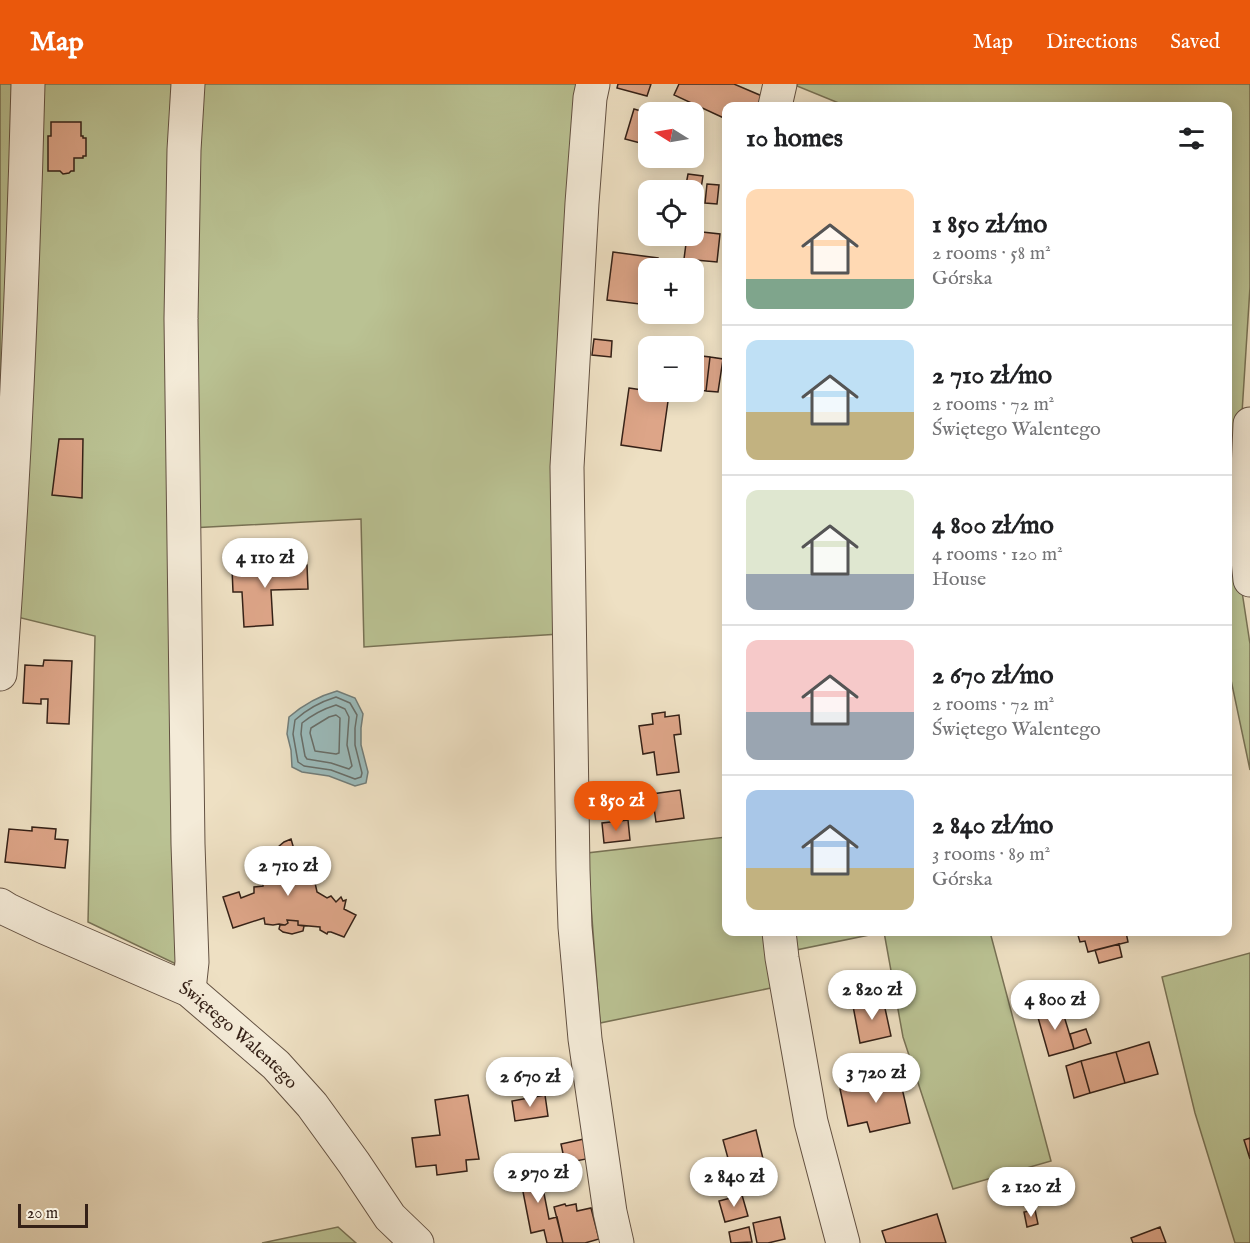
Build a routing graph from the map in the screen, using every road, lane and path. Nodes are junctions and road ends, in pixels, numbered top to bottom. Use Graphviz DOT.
graph roads {
  1 [pos="28,84"];
  2 [pos="188,84"];
  3 [pos="593,84"];
  4 [pos="780,84"];
  5 [pos="777,102"];
  6 [pos="1250,424"];
  7 [pos="1250,580"];
  8 [pos="0,674"];
  9 [pos="0,905"];
  10 [pos="779,936"];
  11 [pos="189,990"];
  12 [pos="417,1243"];
  13 [pos="617,1243"];
  14 [pos="843,1243"];
  1 -- 8 [label="street"];
  2 -- 11 [label="street"];
  3 -- 13 [label="street"];
  4 -- 5 [label="street"];
  6 -- 7 [label="street"];
  9 -- 11 [label="street, Świętego Walentego"];
  10 -- 14 [label="street"];
  11 -- 12 [label="street, Świętego Walentego"];
}
